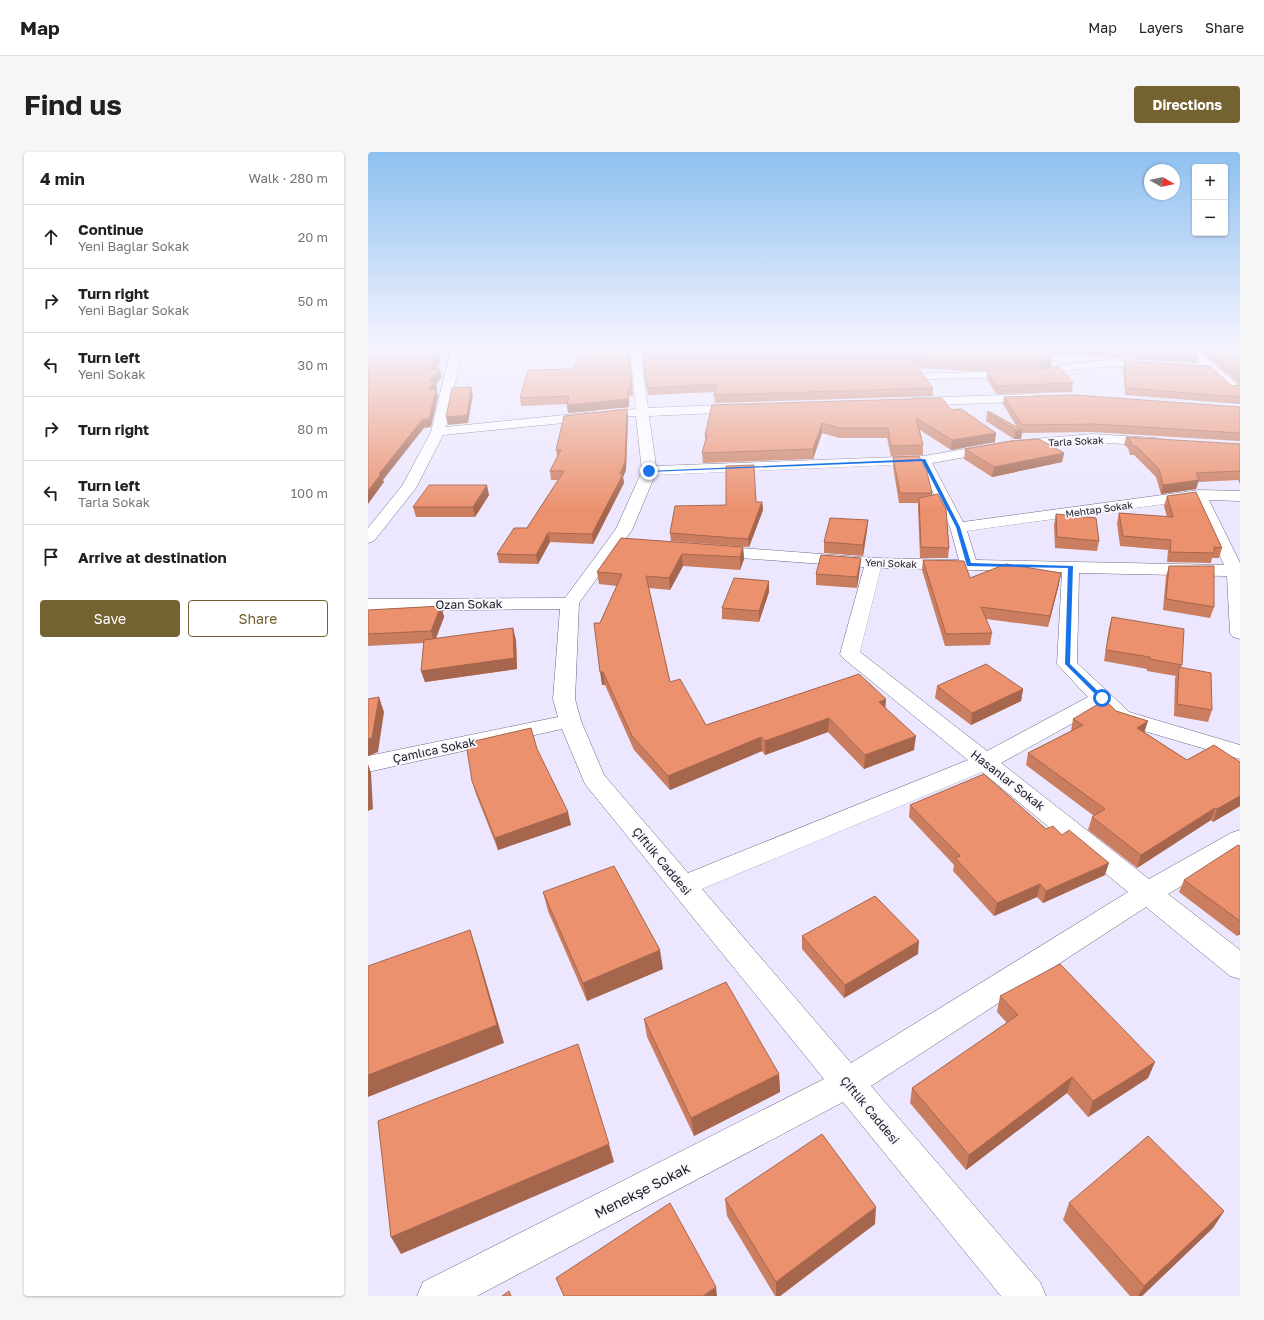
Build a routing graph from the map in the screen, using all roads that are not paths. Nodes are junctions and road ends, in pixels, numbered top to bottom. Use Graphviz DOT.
graph roads {
  1 [pos="444,402"];
  2 [pos="642,402"];
  3 [pos="947,402"];
  4 [pos="754,407"];
  5 [pos="642,411"];
  6 [pos="618,414"];
  7 [pos="965,414"];
  8 [pos="603,415"];
  9 [pos="438,432"];
  10 [pos="998,436"];
  11 [pos="1168,443"];
  12 [pos="1011,445"];
  13 [pos="924,460"];
  14 [pos="649,471"];
  15 [pos="1199,495"];
  16 [pos="1240,496"];
  17 [pos="958,527"];
  18 [pos="368,538"];
  19 [pos="701,550"];
  20 [pos="874,563"];
  21 [pos="969,565"];
  22 [pos="1071,567"];
  23 [pos="1238,570"];
  24 [pos="570,602"];
  25 [pos="368,605"];
  26 [pos="1240,633"];
  27 [pos="1102,698"];
  28 [pos="570,721"];
  29 [pos="1240,752"];
  30 [pos="985,762"];
  31 [pos="368,764"];
  32 [pos="1240,839"];
  33 [pos="683,886"];
  34 [pos="1149,892"];
  35 [pos="1240,967"];
  36 [pos="848,1083"];
  37 [pos="437,1296"];
  38 [pos="1026,1296"];
  1 -- 9 [label="street"];
  2 -- 5 [label="street"];
  3 -- 7 [label="street"];
  4 -- 5 [label="street"];
  5 -- 6 [label="street"];
  5 -- 14 [label="street"];
  8 -- 9 [label="street"];
  9 -- 18 [label="street"];
  10 -- 12 [label="street"];
  11 -- 12 [label="street, Tarla Sokak"];
  12 -- 13 [label="street, Tarla Sokak"];
  13 -- 14 [label="street, Tarla Sokak"];
  13 -- 17 [label="street"];
  14 -- 24 [label="street"];
  15 -- 16 [label="street, Mehtap Sokak"];
  15 -- 17 [label="street, Mehtap Sokak"];
  15 -- 23 [label="street"];
  17 -- 21 [label="street"];
  19 -- 20 [label="street, Yeni Sokak"];
  20 -- 21 [label="street, Yeni Sokak"];
  20 -- 30 [label="street, Hasanlar Sokak"];
  21 -- 22 [label="street, Yeni Sokak"];
  22 -- 23 [label="street, Yeni Sokak"];
  22 -- 27 [label="street"];
  23 -- 26 [label="street"];
  24 -- 25 [label="street, Ozan Sokak"];
  24 -- 28 [label="street, Çiftlik Caddesi"];
  27 -- 29 [label="street"];
  27 -- 30 [label="street"];
  28 -- 31 [label="street, Çamlıca Sokak"];
  28 -- 33 [label="street, Çiftlik Caddesi"];
  30 -- 33 [label="street"];
  30 -- 34 [label="street, Hasanlar Sokak"];
  32 -- 34 [label="street, Menekşe Sokak"];
  33 -- 36 [label="street, Çiftlik Caddesi"];
  34 -- 35 [label="street, Hasanlar Sokak"];
  34 -- 36 [label="street, Menekşe Sokak"];
  36 -- 37 [label="street, Menekşe Sokak"];
  36 -- 38 [label="street, Çiftlik Caddesi"];
}
